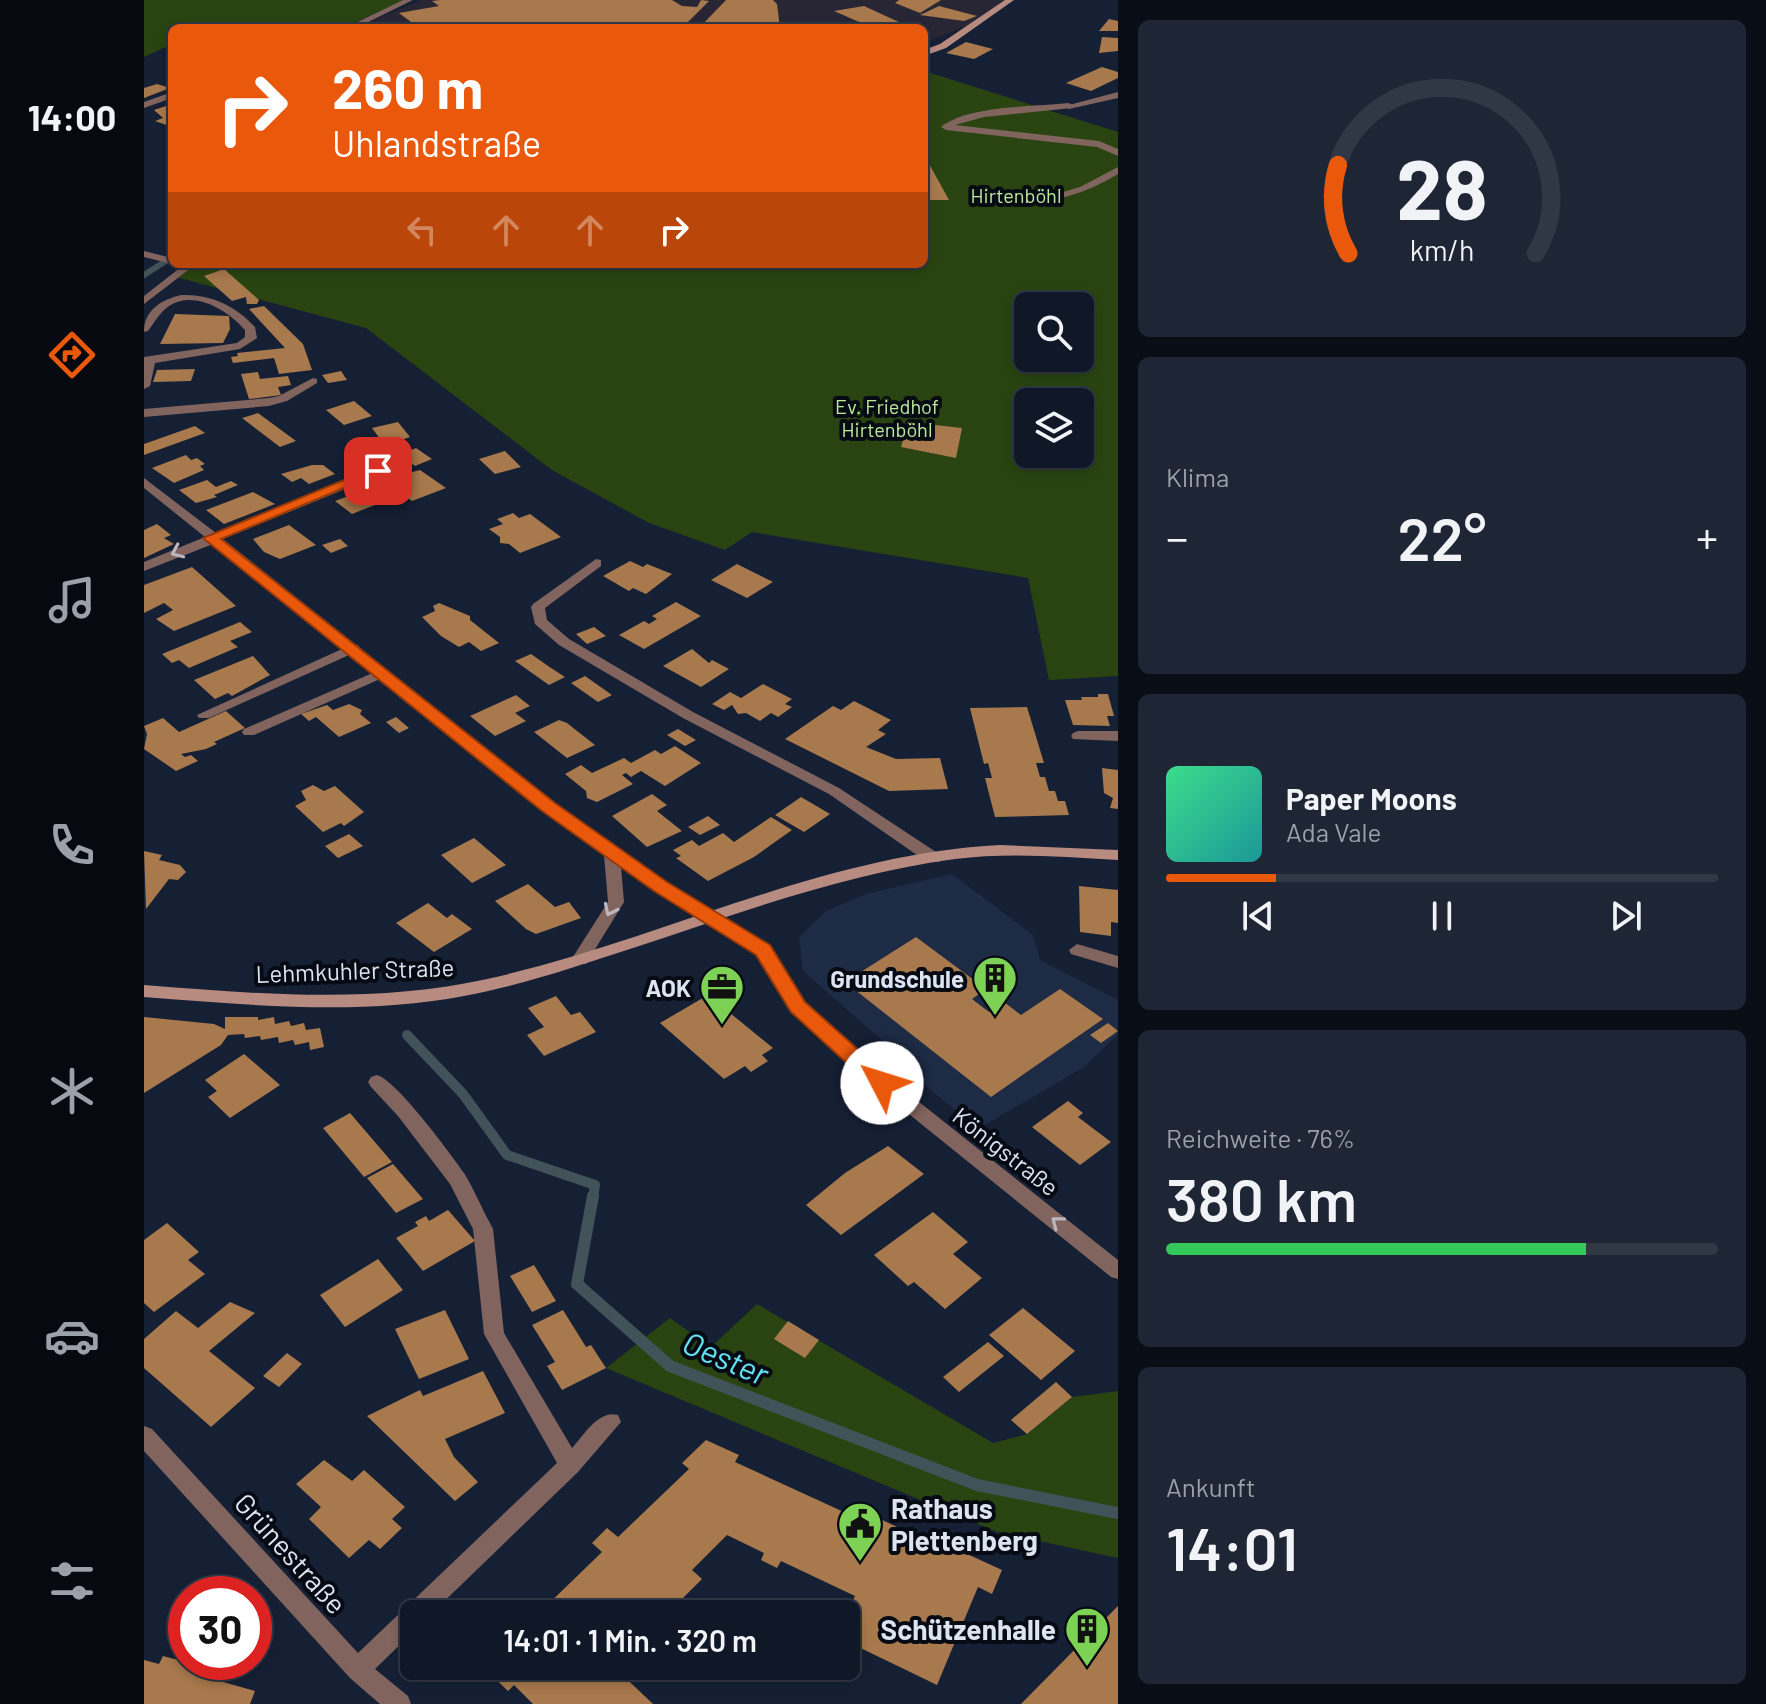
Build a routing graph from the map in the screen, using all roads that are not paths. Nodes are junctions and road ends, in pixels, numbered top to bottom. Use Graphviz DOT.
graph roads {
  1 [pos="409,0"];
  2 [pos="1010,0"];
  3 [pos="358,24"];
  4 [pos="928,52"];
  5 [pos="1118,95"];
  6 [pos="168,96"];
  7 [pos="144,105"];
  8 [pos="1118,153"];
  9 [pos="1118,170"];
  10 [pos="983,201"];
  11 [pos="144,254"];
  12 [pos="166,259"];
  13 [pos="185,268"];
  14 [pos="144,301"];
  15 [pos="144,329"];
  16 [pos="146,360"];
  17 [pos="313,381"];
  18 [pos="144,386"];
  19 [pos="144,413"];
  20 [pos="395,464"];
  21 [pos="144,482"];
  22 [pos="211,538"];
  23 [pos="596,563"];
  24 [pos="144,567"];
  25 [pos="353,648"];
  26 [pos="384,672"];
  27 [pos="204,715"];
  28 [pos="249,732"];
  29 [pos="1078,736"];
  30 [pos="1118,736"];
  31 [pos="612,853"];
  32 [pos="1118,855"];
  33 [pos="933,858"];
  34 [pos="713,916"];
  35 [pos="1077,950"];
  36 [pos="580,960"];
  37 [pos="1118,962"];
  38 [pos="144,991"];
  39 [pos="377,1082"];
  40 [pos="1118,1271"];
  41 [pos="610,1422"];
  42 [pos="144,1436"];
  43 [pos="570,1465"];
  44 [pos="430,1600"];
  45 [pos="400,1629"];
  46 [pos="358,1670"];
  47 [pos="399,1704"];
  1 -- 3 [label="street"];
  2 -- 4 [label="street"];
  5 -- 8 [label="street"];
  6 -- 7 [label="street"];
  9 -- 10 [label="street"];
  11 -- 12 [label="street"];
  13 -- 14 [label="street"];
  15 -- 16 [label="street"];
  16 -- 18 [label="street"];
  17 -- 19 [label="street"];
  20 -- 22 [label="street"];
  21 -- 22 [label="street, Königstraße"];
  22 -- 24 [label="street, one-way"];
  22 -- 25 [label="street, Königstraße"];
  23 -- 33 [label="street"];
  25 -- 26 [label="street, Königstraße"];
  25 -- 27 [label="street"];
  26 -- 28 [label="street"];
  26 -- 31 [label="street, Königstraße"];
  29 -- 30 [label="street"];
  31 -- 34 [label="street, Königstraße"];
  31 -- 36 [label="street, one-way"];
  32 -- 33 [label="street, Lehmkuhler Straße"];
  33 -- 34 [label="street, Lehmkuhler Straße"];
  34 -- 36 [label="street, Lehmkuhler Straße"];
  40 -- 34 [label="street, Königstraße, one-way"];
  35 -- 37 [label="street"];
  36 -- 38 [label="street, Lehmkuhler Straße"];
  39 -- 43 [label="street"];
  41 -- 43 [label="street"];
  42 -- 46 [label="street, Grünestraße"];
  43 -- 44 [label="street"];
  45 -- 46 [label="street"];
  46 -- 47 [label="street, Grünestraße"];
}
